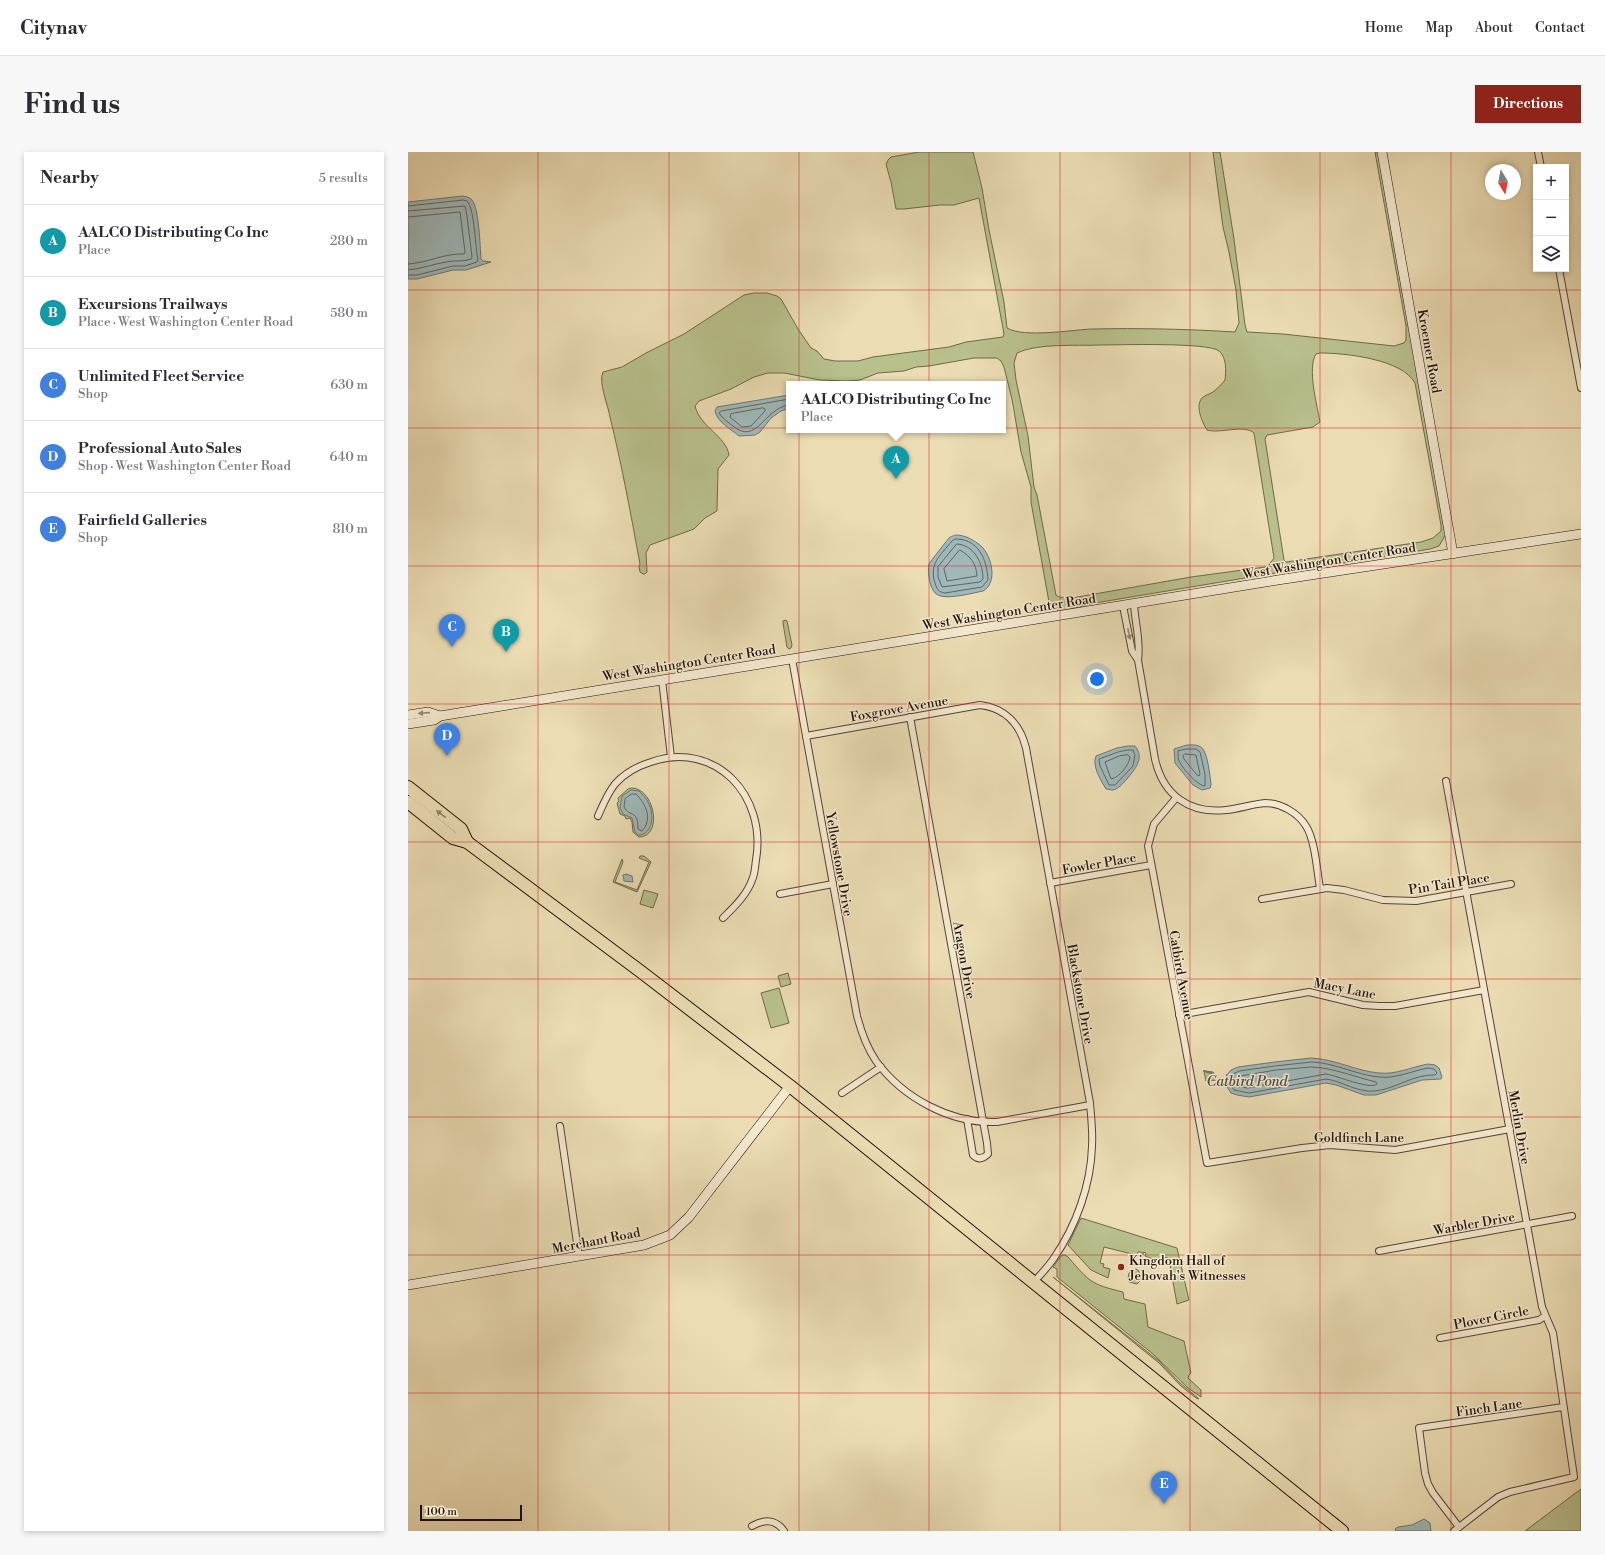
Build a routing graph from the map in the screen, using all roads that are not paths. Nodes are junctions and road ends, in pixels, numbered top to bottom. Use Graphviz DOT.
graph roads {
  1 [pos="1382,152"];
  2 [pos="1538,152"];
  3 [pos="1540,164"];
  4 [pos="1560,272"];
  5 [pos="1581,388"];
  6 [pos="1581,534"];
  7 [pos="1453,554"];
  8 [pos="1134,604"];
  9 [pos="1123,606"];
  10 [pos="792,659"];
  11 [pos="1138,660"];
  12 [pos="662,680"];
  13 [pos="995,709"];
  14 [pos="408,715"];
  15 [pos="440,716"];
  16 [pos="910,717"];
  17 [pos="408,724"];
  18 [pos="806,736"];
  19 [pos="672,757"];
  20 [pos="1446,781"];
  21 [pos="408,787"];
  22 [pos="1176,798"];
  23 [pos="408,802"];
  24 [pos="598,816"];
  25 [pos="467,842"];
  26 [pos="1151,865"];
  27 [pos="1050,883"];
  28 [pos="833,884"];
  29 [pos="1511,884"];
  30 [pos="1320,888"];
  31 [pos="1466,892"];
  32 [pos="780,894"];
  33 [pos="1262,899"];
  34 [pos="723,918"];
  35 [pos="1484,990"];
  36 [pos="1178,1015"];
  37 [pos="881,1067"];
  38 [pos="790,1086"];
  39 [pos="842,1093"];
  40 [pos="1090,1105"];
  41 [pos="967,1119"];
  42 [pos="983,1121"];
  43 [pos="560,1126"];
  44 [pos="1510,1129"];
  45 [pos="1207,1163"];
  46 [pos="1572,1216"];
  47 [pos="1527,1224"];
  48 [pos="1379,1252"];
  49 [pos="579,1257"];
  50 [pos="1034,1282"];
  51 [pos="408,1285"];
  52 [pos="1545,1316"];
  53 [pos="1440,1338"];
  54 [pos="1563,1407"];
  55 [pos="752,1526"];
  56 [pos="1456,1529"];
  57 [pos="784,1531"];
  58 [pos="1342,1531"];
  1 -- 7 [label="main road, Kroemer Road"];
  2 -- 3 [label="street"];
  4 -- 5 [label="street"];
  6 -- 7 [label="main road, West Washington Center Road"];
  7 -- 8 [label="main road, West Washington Center Road"];
  8 -- 9 [label="main road, West Washington Center Road"];
  8 -- 11 [label="street"];
  9 -- 10 [label="main road, West Washington Center Road"];
  9 -- 11 [label="street, one-way"];
  10 -- 12 [label="main road, West Washington Center Road"];
  10 -- 18 [label="street, Yellowstone Drive"];
  11 -- 22 [label="street"];
  12 -- 15 [label="main road, West Washington Center Road"];
  12 -- 19 [label="street"];
  13 -- 16 [label="street, Foxgrove Avenue"];
  13 -- 27 [label="street, Blackstone Drive"];
  15 -- 14 [label="main road, West Washington Center Road, one-way"];
  15 -- 17 [label="main road, West Washington Center Road"];
  16 -- 18 [label="street, Foxgrove Avenue"];
  16 -- 42 [label="street, Aragon Drive"];
  18 -- 28 [label="street, Yellowstone Drive"];
  19 -- 24 [label="street"];
  19 -- 34 [label="street"];
  20 -- 31 [label="street, Merlin Drive"];
  25 -- 21 [label="highway, one-way"];
  22 -- 26 [label="street, Catbird Avenue"];
  22 -- 30 [label="street"];
  23 -- 25 [label="highway"];
  25 -- 38 [label="highway"];
  26 -- 27 [label="street, Fowler Place"];
  26 -- 36 [label="street, Catbird Avenue"];
  27 -- 40 [label="street, Blackstone Drive"];
  28 -- 32 [label="street"];
  28 -- 37 [label="street, Yellowstone Drive"];
  29 -- 31 [label="street, Pin Tail Place"];
  30 -- 31 [label="street, Pin Tail Place"];
  30 -- 33 [label="street"];
  31 -- 35 [label="street, Merlin Drive"];
  35 -- 36 [label="street, Macy Lane"];
  35 -- 44 [label="street, Merlin Drive"];
  36 -- 45 [label="street, Catbird Avenue"];
  37 -- 39 [label="street"];
  37 -- 41 [label="street, Yellowstone Drive"];
  38 -- 49 [label="main road, Merchant Road"];
  38 -- 50 [label="highway"];
  40 -- 42 [label="street, Yellowstone Drive"];
  40 -- 50 [label="street, Blackstone Drive"];
  41 -- 42 [label="street, Yellowstone Drive"];
  41 -- 42 [label="street, Aragon Drive"];
  43 -- 49 [label="street"];
  44 -- 45 [label="street, Goldfinch Lane"];
  44 -- 47 [label="street, Merlin Drive"];
  46 -- 47 [label="street, Warbler Drive"];
  47 -- 48 [label="street, Warbler Drive"];
  47 -- 52 [label="street, Merlin Drive"];
  49 -- 51 [label="main road, Merchant Road"];
  50 -- 58 [label="highway"];
  52 -- 53 [label="street, Plover Circle"];
  52 -- 54 [label="street, Merlin Drive"];
  54 -- 56 [label="street, Merlin Drive"];
  54 -- 56 [label="street, Finch Lane"];
  55 -- 57 [label="street"];
}
